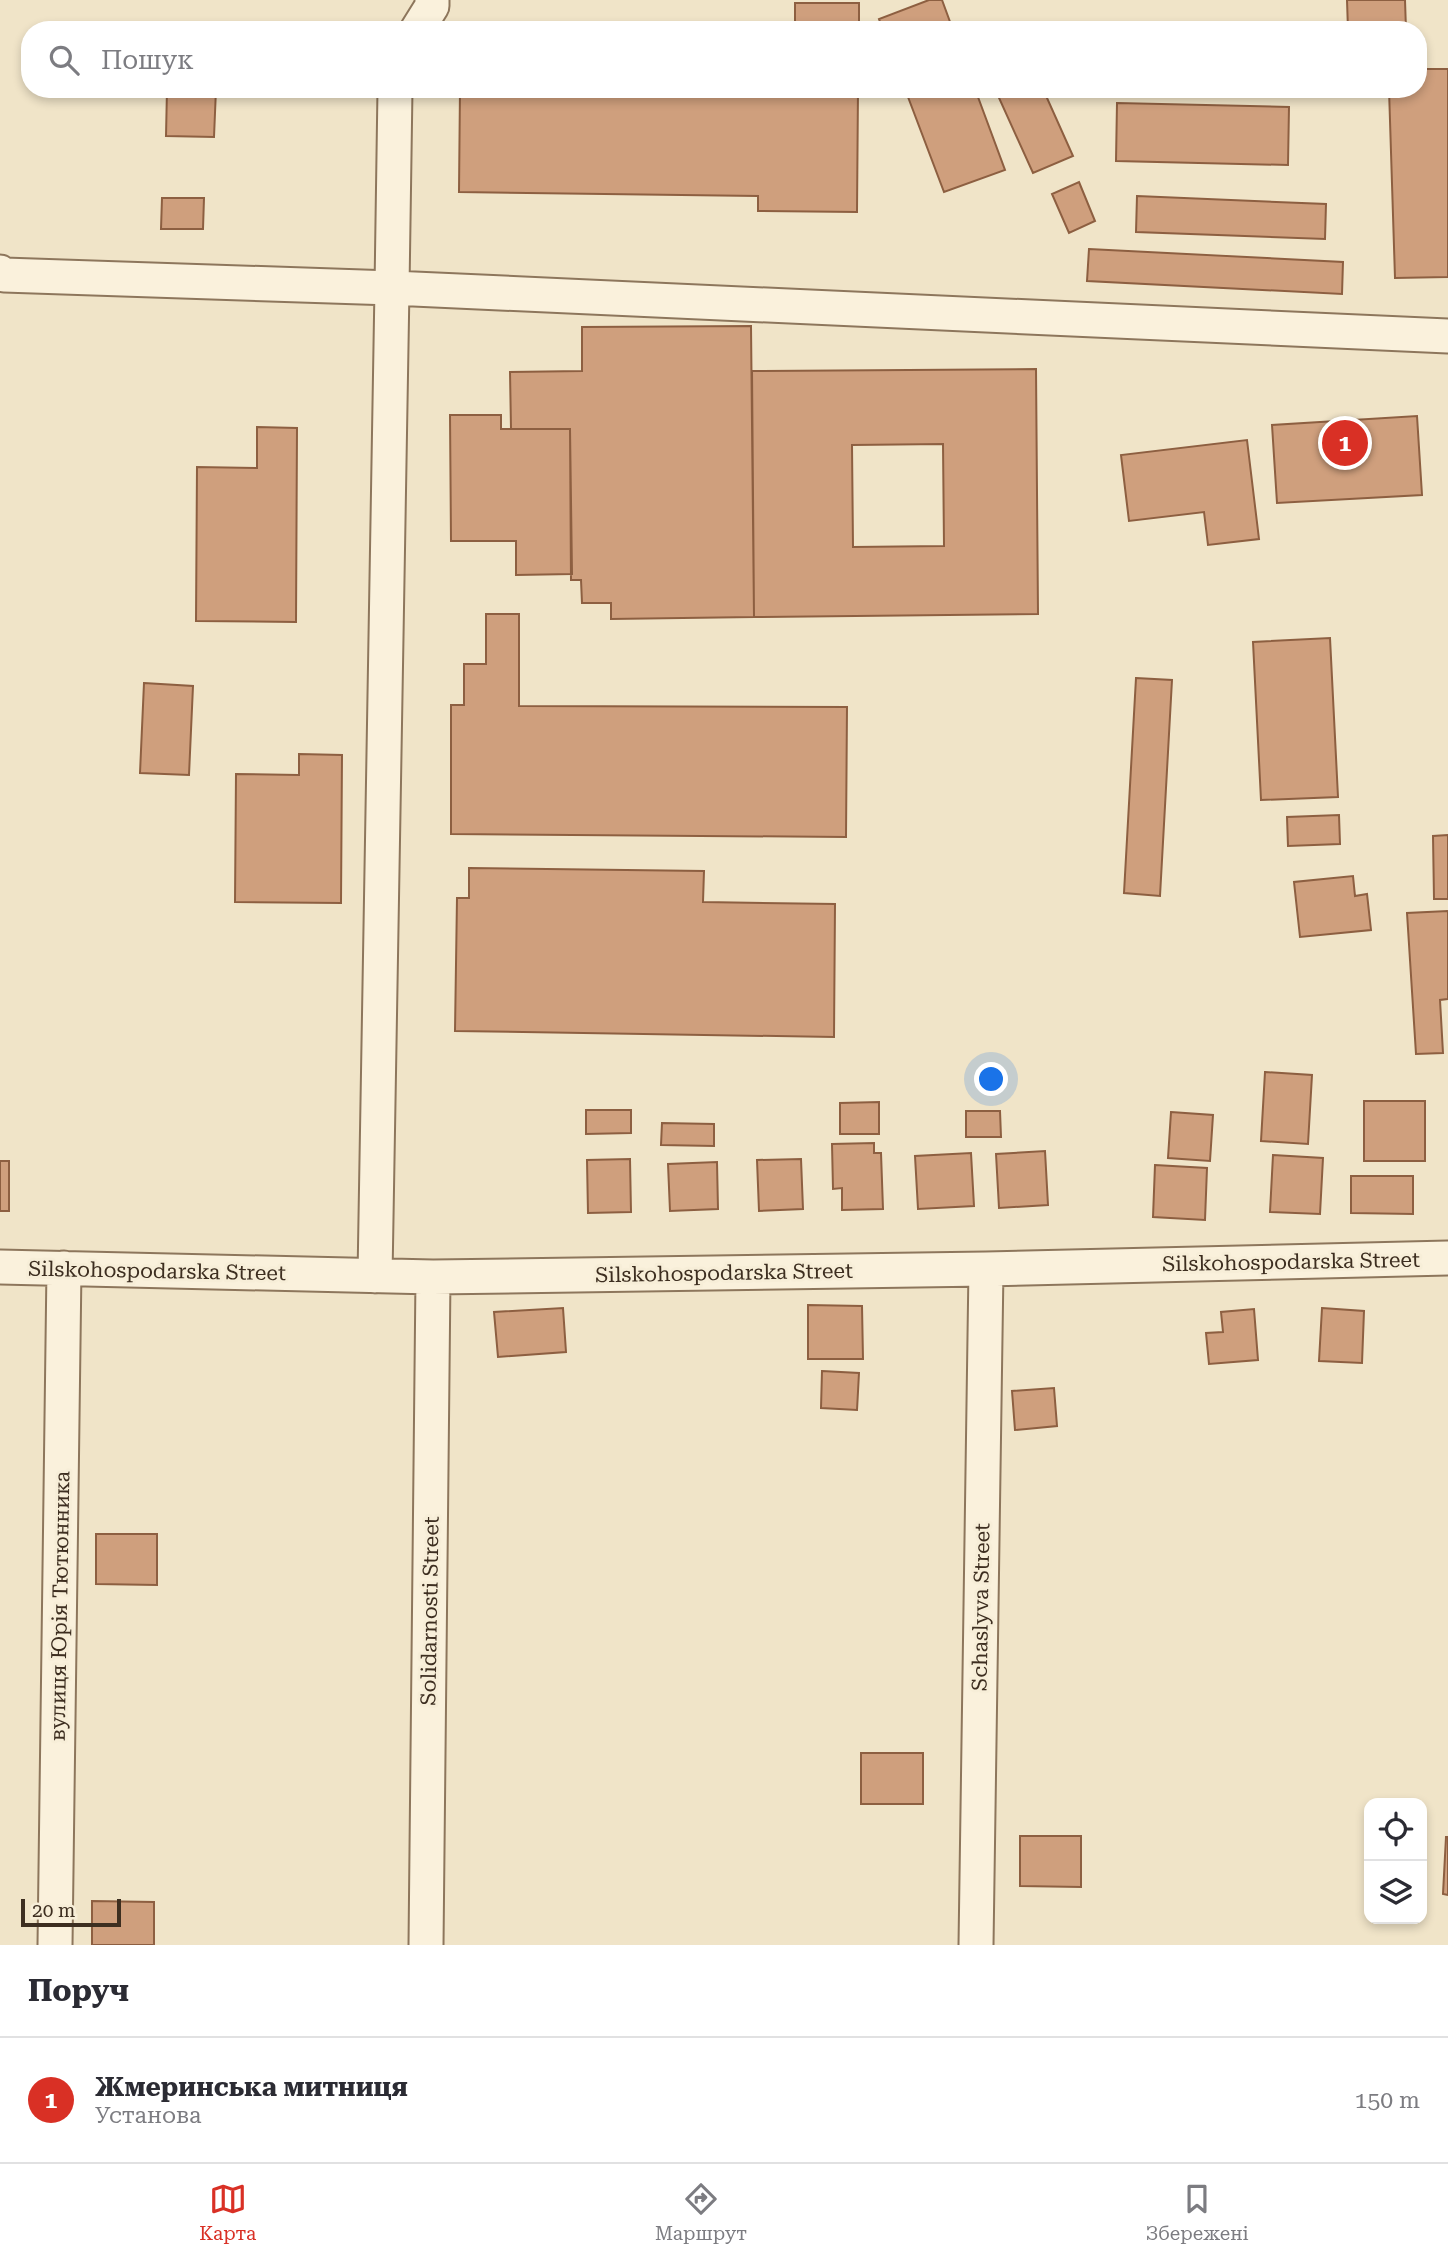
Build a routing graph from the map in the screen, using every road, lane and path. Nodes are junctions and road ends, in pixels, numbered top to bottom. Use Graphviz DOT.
graph roads {
  1 [pos="432,0"];
  2 [pos="423,21"];
  3 [pos="395,98"];
  4 [pos="0,272"];
  5 [pos="392,288"];
  6 [pos="1448,336"];
  7 [pos="1448,1258"];
  8 [pos="0,1267"];
  9 [pos="64,1268"];
  10 [pos="986,1269"];
  11 [pos="375,1276"];
  12 [pos="433,1277"];
  13 [pos="55,1945"];
  14 [pos="426,1945"];
  15 [pos="976,1945"];
  1 -- 2 [label="street"];
  3 -- 5 [label="street"];
  4 -- 5 [label="street"];
  5 -- 6 [label="street"];
  5 -- 11 [label="street"];
  7 -- 10 [label="street, Silskohospodarska Street"];
  8 -- 9 [label="street, Silskohospodarska Street"];
  9 -- 11 [label="street, Silskohospodarska Street"];
  9 -- 13 [label="street, вулиця Юрія Тютюнника"];
  10 -- 12 [label="street, Silskohospodarska Street"];
  10 -- 15 [label="street, Schaslyva Street"];
  11 -- 12 [label="street, Silskohospodarska Street"];
  12 -- 14 [label="street, Solidarnosti Street"];
}
